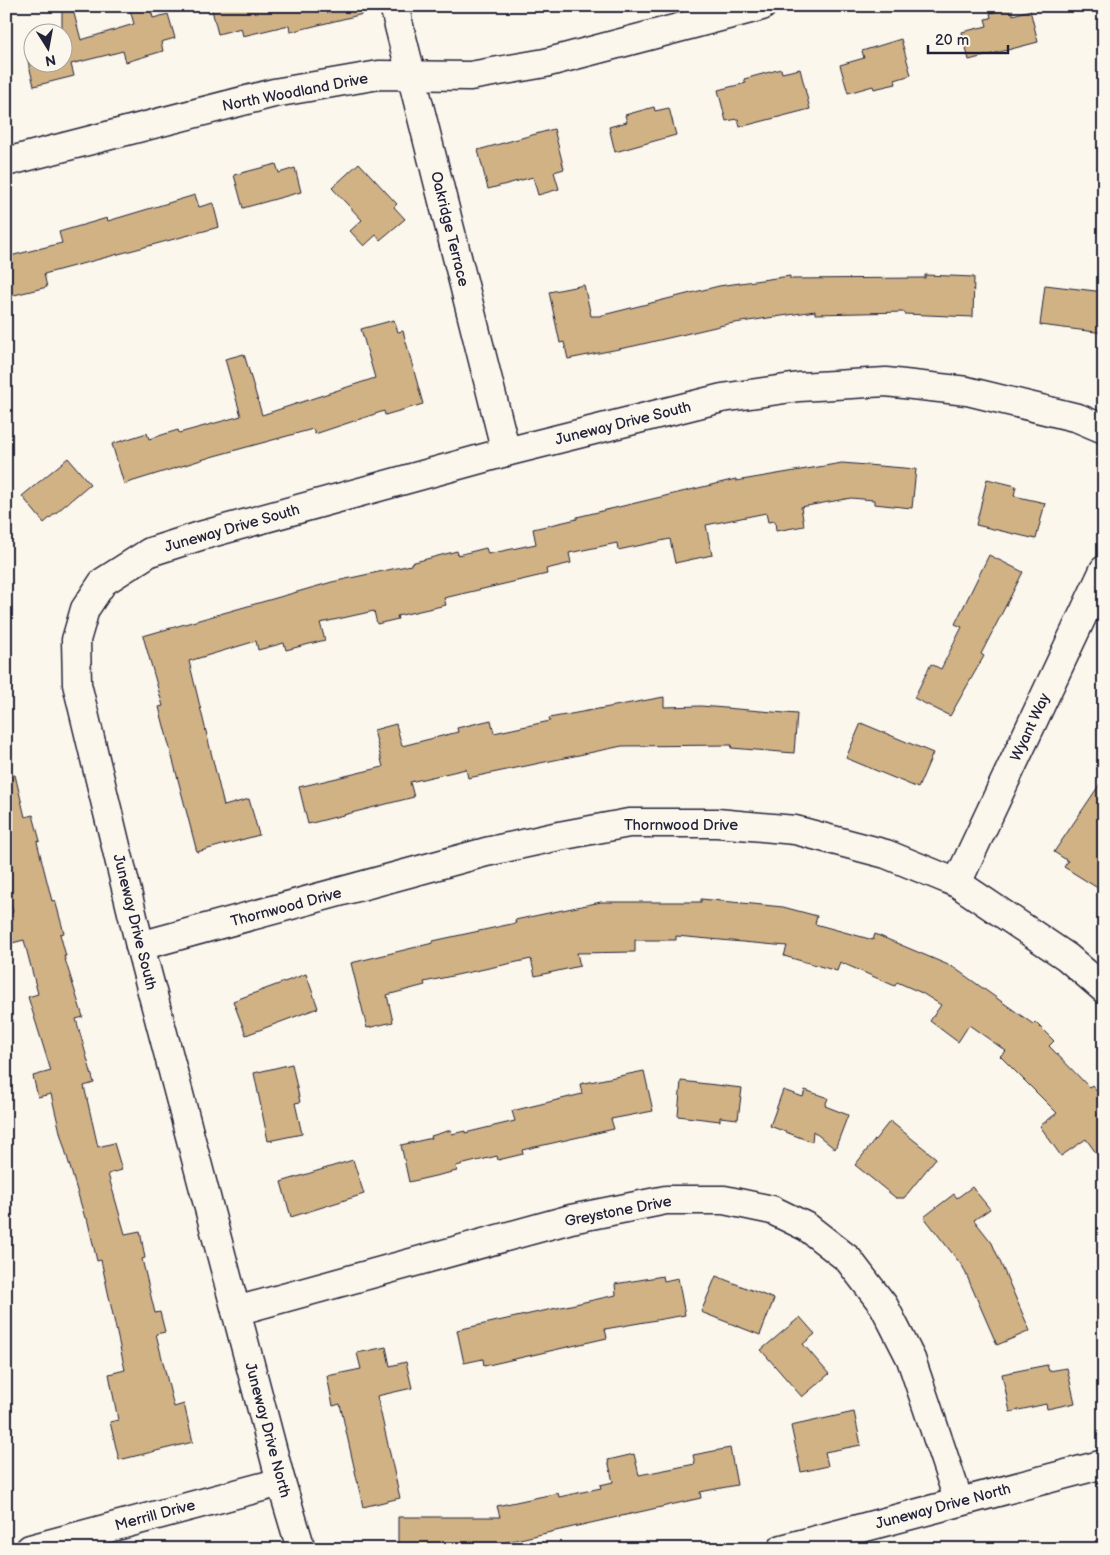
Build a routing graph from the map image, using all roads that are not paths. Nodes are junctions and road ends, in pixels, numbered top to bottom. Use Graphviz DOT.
graph roads {
  1 [pos="394,6"];
  2 [pos="762,6"];
  3 [pos="412,76"];
  4 [pos="6,162"];
  5 [pos="1104,429"];
  6 [pos="506,452"];
  7 [pos="1104,570"];
  8 [pos="956,883"];
  9 [pos="140,946"];
  10 [pos="1104,990"];
  11 [pos="236,1311"];
  12 [pos="1104,1464"];
  13 [pos="281,1482"];
  14 [pos="959,1502"];
  15 [pos="30,1549"];
  16 [pos="301,1549"];
  17 [pos="782,1549"];
  1 -- 3 [label="street, Oakridge Terrace"];
  2 -- 3 [label="street, North Woodland Drive"];
  3 -- 4 [label="street, North Woodland Drive"];
  3 -- 6 [label="street, Oakridge Terrace"];
  5 -- 6 [label="street, Juneway Drive South"];
  6 -- 9 [label="street, Juneway Drive South"];
  7 -- 8 [label="street, Wyant Way"];
  8 -- 9 [label="street, Thornwood Drive"];
  8 -- 10 [label="street, Thornwood Drive"];
  9 -- 11 [label="street, Juneway Drive South"];
  11 -- 13 [label="street, Juneway Drive North"];
  11 -- 14 [label="street, Greystone Drive"];
  12 -- 14 [label="street, Juneway Drive North"];
  13 -- 15 [label="street, Merrill Drive"];
  13 -- 16 [label="street, Juneway Drive North"];
  14 -- 17 [label="street, Juneway Drive North"];
}
